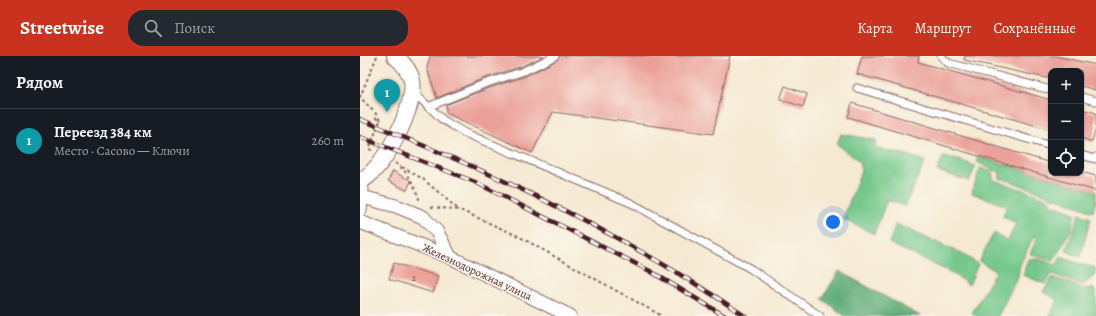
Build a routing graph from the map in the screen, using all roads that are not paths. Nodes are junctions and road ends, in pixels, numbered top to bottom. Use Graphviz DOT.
graph roads {
  1 [pos="395,56"];
  2 [pos="555,56"];
  3 [pos="941,56"];
  4 [pos="857,88"];
  5 [pos="1048,89"];
  6 [pos="413,92"];
  7 [pos="1084,98"];
  8 [pos="1096,101"];
  9 [pos="428,107"];
  10 [pos="1048,145"];
  11 [pos="1084,156"];
  12 [pos="1096,157"];
  13 [pos="362,180"];
  14 [pos="361,204"];
  15 [pos="360,222"];
  16 [pos="450,257"];
  17 [pos="570,316"];
  18 [pos="820,316"];
  1 -- 6 [label="street"];
  2 -- 9 [label="lane"];
  3 -- 5 [label="lane"];
  4 -- 10 [label="lane"];
  6 -- 9 [label="lane"];
  6 -- 13 [label="street"];
  7 -- 8 [label="lane"];
  9 -- 18 [label="lane"];
  11 -- 12 [label="lane"];
  13 -- 14 [label="street"];
  14 -- 16 [label="street"];
  15 -- 16 [label="street, Железнодорожная улица"];
  16 -- 17 [label="street, Железнодорожная улица"];
}
